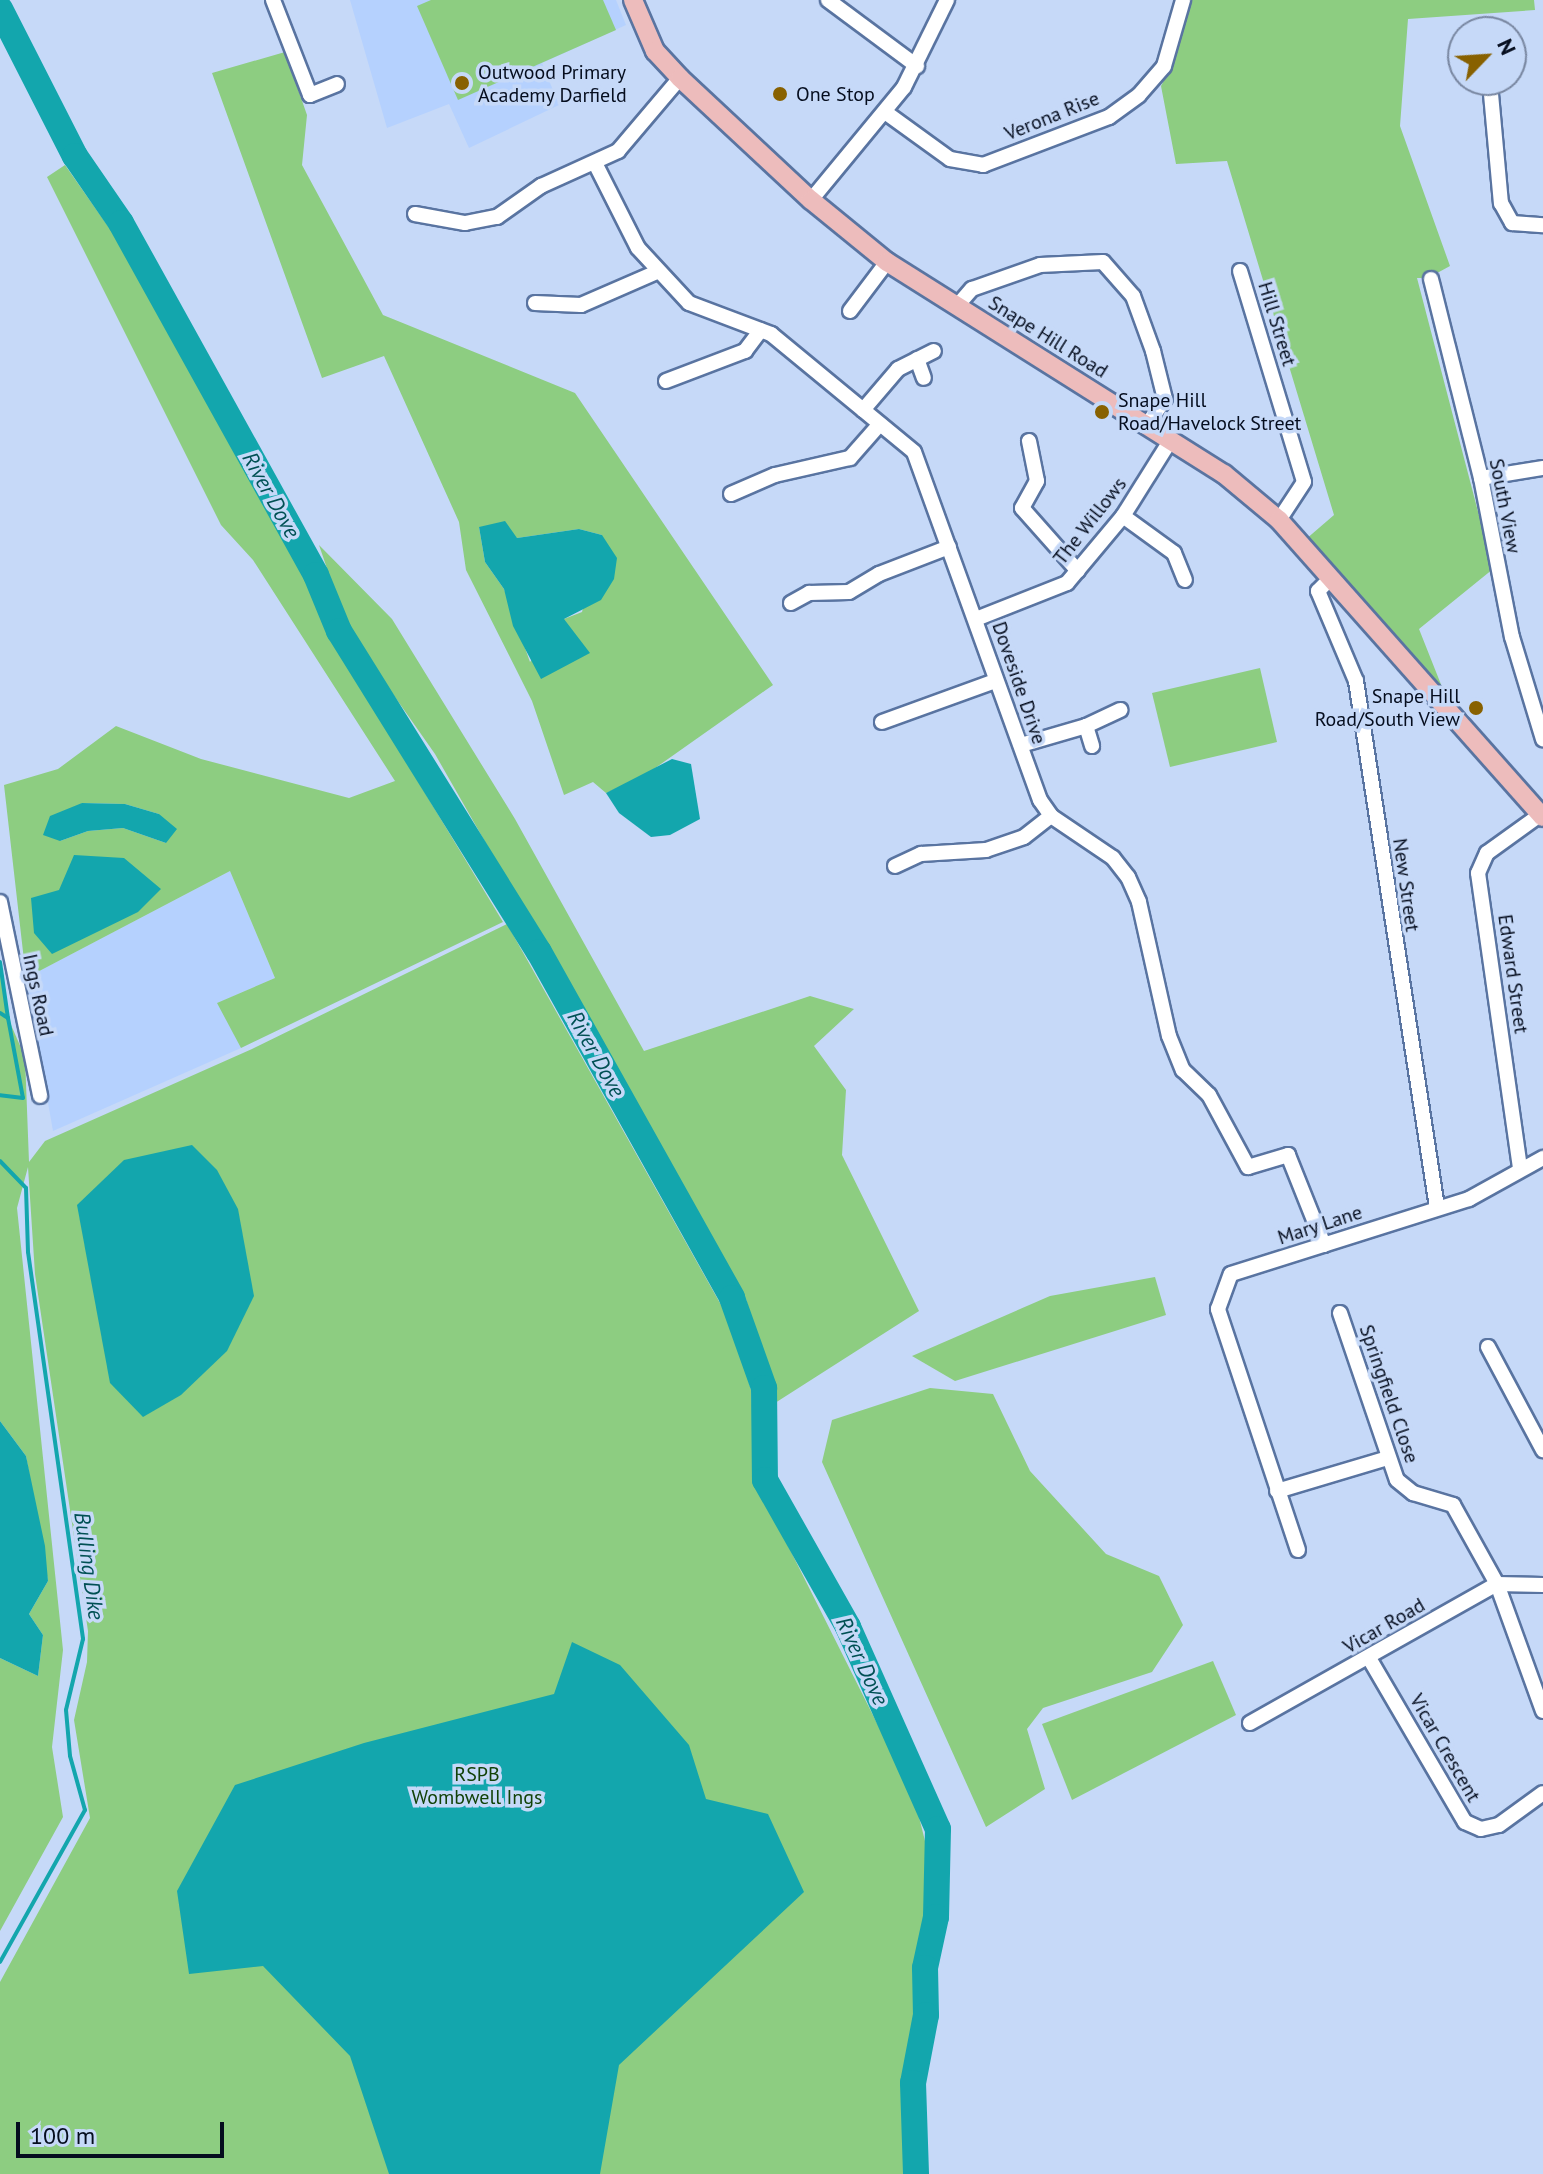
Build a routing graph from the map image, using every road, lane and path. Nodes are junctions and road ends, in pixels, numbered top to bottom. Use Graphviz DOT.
graph roads {
  1 [pos="273,0"];
  2 [pos="633,0"];
  3 [pos="828,0"];
  4 [pos="947,0"];
  5 [pos="1183,0"];
  6 [pos="917,66"];
  7 [pos="680,78"];
  8 [pos="337,84"];
  9 [pos="1491,96"];
  10 [pos="885,112"];
  11 [pos="596,165"];
  12 [pos="811,200"];
  13 [pos="415,214"];
  14 [pos="1543,225"];
  15 [pos="887,262"];
  16 [pos="1240,271"];
  17 [pos="657,272"];
  18 [pos="1431,279"];
  19 [pos="535,303"];
  20 [pos="957,306"];
  21 [pos="850,311"];
  22 [pos="761,330"];
  23 [pos="934,351"];
  24 [pos="917,359"];
  25 [pos="924,378"];
  26 [pos="666,381"];
  27 [pos="863,410"];
  28 [pos="880,424"];
  29 [pos="1147,425"];
  30 [pos="1029,441"];
  31 [pos="1170,441"];
  32 [pos="1543,468"];
  33 [pos="1481,478"];
  34 [pos="731,494"];
  35 [pos="1123,516"];
  36 [pos="1279,520"];
  37 [pos="949,547"];
  38 [pos="1078,571"];
  39 [pos="1330,579"];
  40 [pos="1185,580"];
  41 [pos="791,603"];
  42 [pos="976,619"];
  43 [pos="995,681"];
  44 [pos="1121,710"];
  45 [pos="882,722"];
  46 [pos="1086,726"];
  47 [pos="1543,739"];
  48 [pos="1021,745"];
  49 [pos="1092,746"];
  50 [pos="1051,816"];
  51 [pos="1542,816"];
  52 [pos="895,866"];
  53 [pos="0,902"];
  54 [pos="40,1096"];
  55 [pos="1543,1158"];
  56 [pos="1520,1168"];
  57 [pos="1437,1207"];
  58 [pos="1324,1245"];
  59 [pos="1340,1313"];
  60 [pos="1488,1347"];
  61 [pos="1543,1450"];
  62 [pos="1388,1458"];
  63 [pos="1277,1491"];
  64 [pos="1298,1550"];
  65 [pos="1497,1584"];
  66 [pos="1543,1585"];
  67 [pos="1369,1658"];
  68 [pos="1543,1711"];
  69 [pos="1250,1723"];
  70 [pos="1543,1793"];
  1 -- 8 [label="street"];
  2 -- 7 [label="main road, Snape Hill Road"];
  3 -- 6 [label="street"];
  4 -- 6 [label="street"];
  5 -- 10 [label="street, Verona Rise"];
  6 -- 10 [label="street"];
  7 -- 11 [label="street"];
  7 -- 12 [label="main road, Snape Hill Road"];
  9 -- 14 [label="street"];
  10 -- 12 [label="street"];
  11 -- 13 [label="street"];
  11 -- 17 [label="street, Doveside Drive"];
  12 -- 15 [label="main road, Snape Hill Road"];
  15 -- 20 [label="main road, Snape Hill Road"];
  15 -- 21 [label="street"];
  16 -- 36 [label="street, Hill Street"];
  17 -- 19 [label="street"];
  17 -- 22 [label="street, Doveside Drive"];
  18 -- 33 [label="street, South View"];
  20 -- 29 [label="main road, Snape Hill Road"];
  20 -- 29 [label="street"];
  22 -- 26 [label="street"];
  22 -- 27 [label="street, Doveside Drive"];
  23 -- 24 [label="street"];
  24 -- 25 [label="street"];
  24 -- 27 [label="street"];
  27 -- 28 [label="street, Doveside Drive"];
  28 -- 34 [label="street"];
  28 -- 37 [label="street, Doveside Drive"];
  29 -- 31 [label="main road, Snape Hill Road"];
  30 -- 38 [label="street"];
  31 -- 35 [label="street, The Willows"];
  31 -- 36 [label="main road, Snape Hill Road"];
  32 -- 33 [label="street"];
  33 -- 47 [label="street, South View"];
  35 -- 38 [label="street, The Willows"];
  35 -- 40 [label="street"];
  36 -- 39 [label="main road, Snape Hill Road"];
  37 -- 41 [label="street"];
  37 -- 42 [label="street, Doveside Drive"];
  38 -- 42 [label="street, The Willows"];
  39 -- 51 [label="main road, Snape Hill Road"];
  39 -- 57 [label="street, New Street"];
  42 -- 43 [label="street, Doveside Drive"];
  43 -- 45 [label="street"];
  43 -- 48 [label="street, Doveside Drive"];
  44 -- 46 [label="street"];
  46 -- 48 [label="street"];
  46 -- 49 [label="street"];
  48 -- 50 [label="street, Doveside Drive"];
  50 -- 52 [label="street"];
  50 -- 58 [label="street, Doveside Drive"];
  51 -- 56 [label="street, Edward Street"];
  53 -- 54 [label="street, Ings Road"];
  55 -- 56 [label="street, Mary Lane"];
  56 -- 57 [label="street, Mary Lane"];
  57 -- 58 [label="street, Mary Lane"];
  58 -- 63 [label="street, Mary Lane"];
  59 -- 62 [label="street, Springfield Close"];
  60 -- 61 [label="street"];
  62 -- 63 [label="street"];
  62 -- 65 [label="street, Springfield Close"];
  63 -- 64 [label="street"];
  65 -- 66 [label="street"];
  65 -- 67 [label="street, Vicar Road"];
  65 -- 68 [label="street"];
  67 -- 69 [label="street, Vicar Road"];
  67 -- 70 [label="street, Vicar Crescent"];
}
